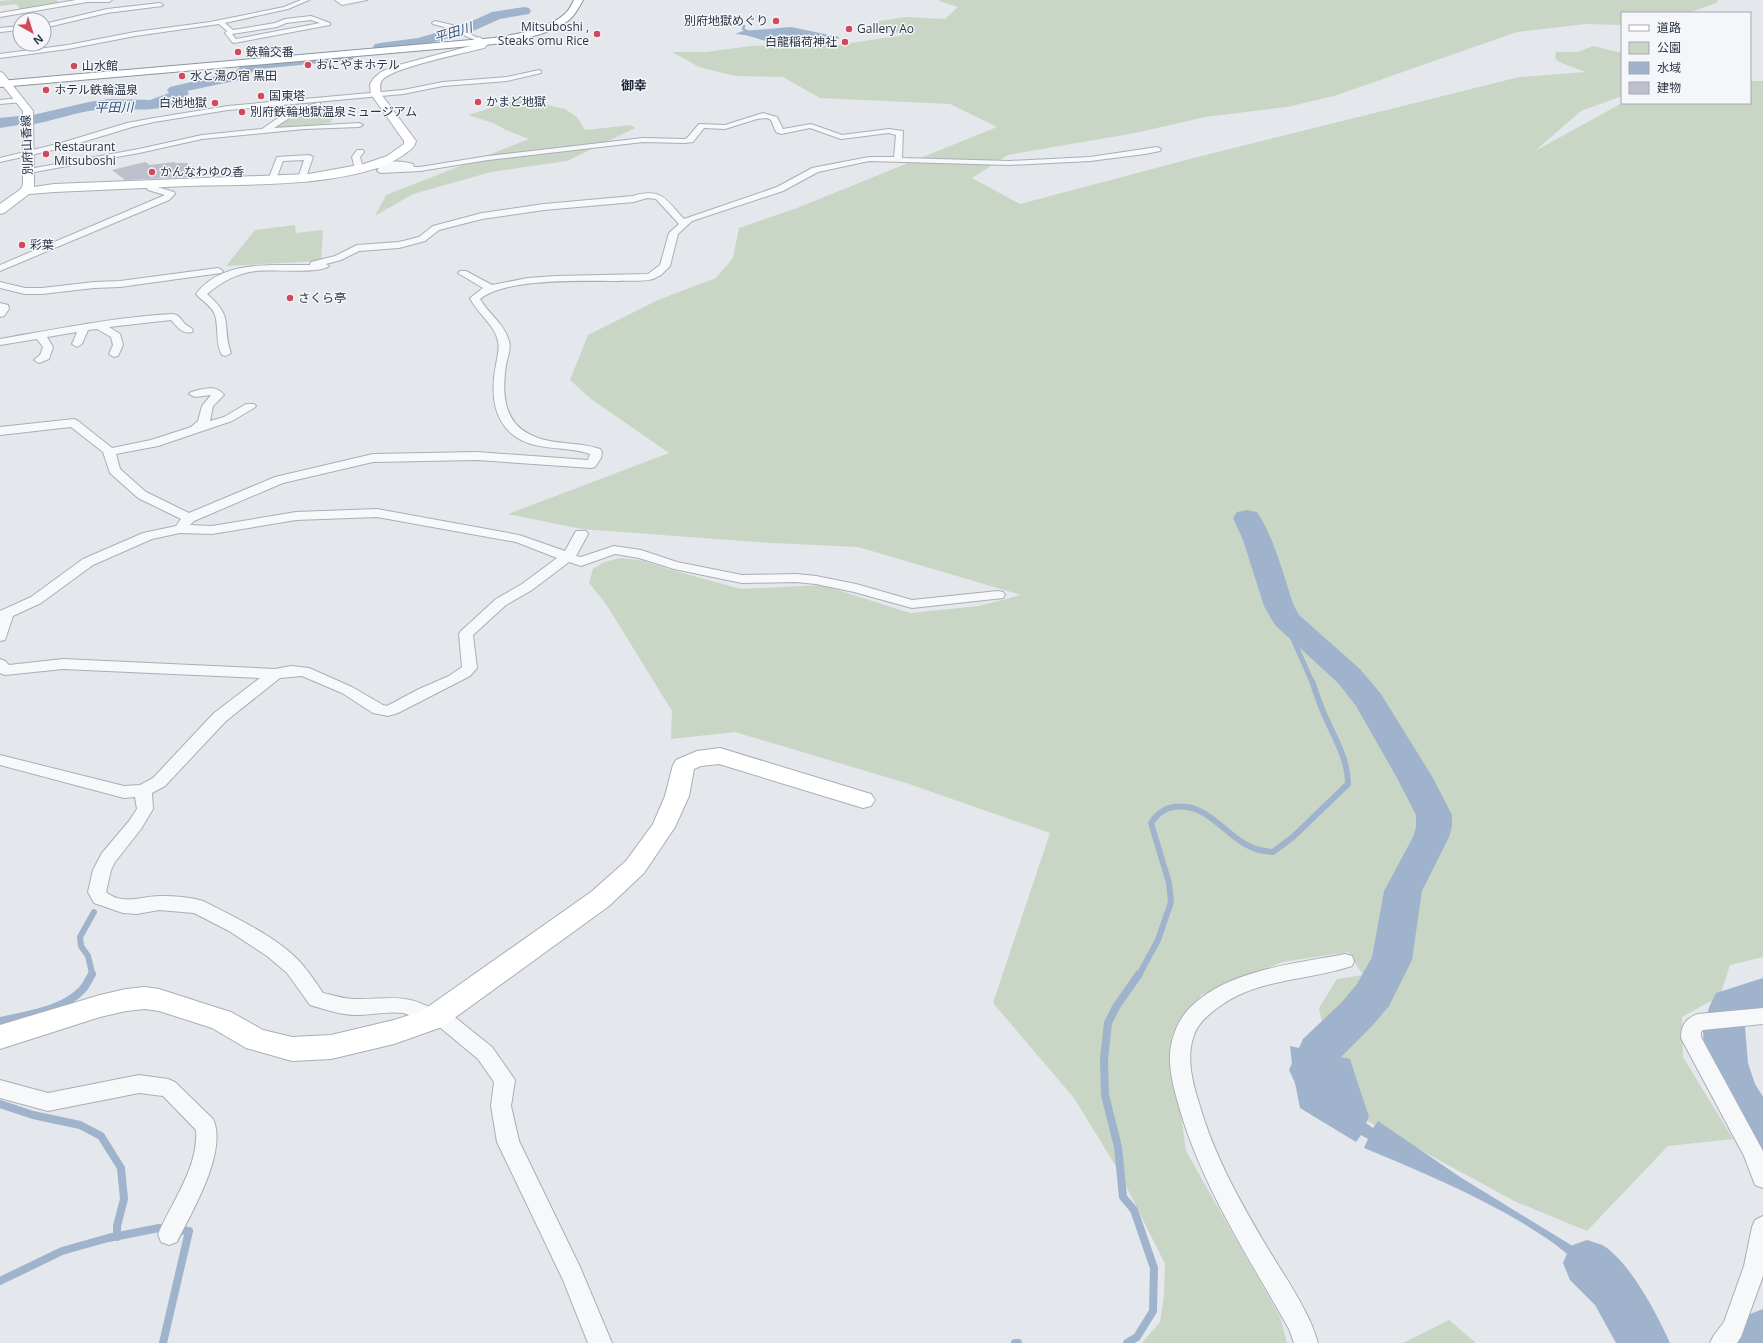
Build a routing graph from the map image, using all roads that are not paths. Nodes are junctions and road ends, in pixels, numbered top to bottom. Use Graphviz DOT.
graph roads {
  1 [pos="87,0"];
  2 [pos="109,0"];
  3 [pos="306,0"];
  4 [pos="338,0"];
  5 [pos="364,0"];
  6 [pos="568,0"];
  7 [pos="579,0"];
  8 [pos="160,4"];
  9 [pos="0,15"];
  10 [pos="221,21"];
  11 [pos="52,24"];
  12 [pos="435,24"];
  13 [pos="160,26"];
  14 [pos="12,29"];
  15 [pos="0,30"];
  16 [pos="151,32"];
  17 [pos="232,32"];
  18 [pos="481,43"];
  19 [pos="0,56"];
  20 [pos="539,72"];
  21 [pos="2,80"];
  22 [pos="376,94"];
  23 [pos="324,99"];
  24 [pos="20,100"];
  25 [pos="0,102"];
  26 [pos="164,118"];
  27 [pos="359,125"];
  28 [pos="148,131"];
  29 [pos="263,131"];
  30 [pos="1157,148"];
  31 [pos="360,152"];
  32 [pos="29,154"];
  33 [pos="0,160"];
  34 [pos="898,160"];
  35 [pos="358,169"];
  36 [pos="29,171"];
  37 [pos="322,176"];
  38 [pos="302,178"];
  39 [pos="272,180"];
  40 [pos="149,184"];
  41 [pos="26,191"];
  42 [pos="0,210"];
  43 [pos="683,223"];
  44 [pos="348,253"];
  45 [pos="314,264"];
  46 [pos="0,268"];
  47 [pos="218,271"];
  48 [pos="463,273"];
  49 [pos="0,285"];
  50 [pos="489,287"];
  51 [pos="0,306"];
  52 [pos="0,314"];
  53 [pos="103,322"];
  54 [pos="84,328"];
  55 [pos="188,330"];
  56 [pos="40,335"];
  57 [pos="0,342"];
  58 [pos="77,344"];
  59 [pos="226,353"];
  60 [pos="114,354"];
  61 [pos="39,360"];
  62 [pos="195,394"];
  63 [pos="250,406"];
  64 [pos="196,428"];
  65 [pos="0,431"];
  66 [pos="109,452"];
  67 [pos="189,518"];
  68 [pos="180,529"];
  69 [pos="581,534"];
  70 [pos="567,557"];
  71 [pos="998,595"];
  72 [pos="3,615"];
  73 [pos="0,637"];
  74 [pos="0,664"];
  75 [pos="274,674"];
  76 [pos="0,760"];
  77 [pos="143,790"];
  78 [pos="863,800"];
  79 [pos="1345,961"];
  80 [pos="1763,1016"];
  81 [pos="436,1018"];
  82 [pos="0,1037"];
  83 [pos="0,1089"];
  84 [pos="1763,1178"];
  85 [pos="1763,1227"];
  86 [pos="170,1234"];
  87 [pos="600,1343"];
  88 [pos="1306,1343"];
  89 [pos="1722,1343"];
  1 -- 2 [label="street"];
  1 -- 9 [label="street"];
  3 -- 10 [label="street"];
  4 -- 5 [label="street"];
  6 -- 18 [label="highway"];
  7 -- 18 [label="highway"];
  8 -- 11 [label="street"];
  10 -- 16 [label="street"];
  10 -- 17 [label="street"];
  12 -- 18 [label="street"];
  13 -- 16 [label="street"];
  14 -- 15 [label="street"];
  16 -- 19 [label="street"];
  17 -- 17 [label="street"];
  18 -- 21 [label="highway"];
  18 -- 22 [label="street"];
  20 -- 22 [label="street"];
  21 -- 24 [label="street, 別府山香線"];
  22 -- 23 [label="street"];
  22 -- 35 [label="street"];
  23 -- 26 [label="street"];
  23 -- 29 [label="street"];
  24 -- 25 [label="street"];
  24 -- 32 [label="street, 別府山香線"];
  26 -- 28 [label="street"];
  26 -- 32 [label="street"];
  27 -- 29 [label="street"];
  29 -- 36 [label="street"];
  30 -- 34 [label="street"];
  31 -- 35 [label="street"];
  32 -- 33 [label="street"];
  32 -- 36 [label="street, 別府山香線"];
  34 -- 37 [label="street"];
  34 -- 43 [label="street"];
  35 -- 37 [label="street"];
  36 -- 41 [label="street, 別府山香線"];
  37 -- 38 [label="street"];
  38 -- 39 [label="street"];
  38 -- 39 [label="street"];
  39 -- 40 [label="street"];
  40 -- 41 [label="street"];
  40 -- 46 [label="street"];
  41 -- 42 [label="street, 別府山香線"];
  43 -- 44 [label="street"];
  43 -- 50 [label="street"];
  44 -- 45 [label="street"];
  44 -- 59 [label="street"];
  47 -- 49 [label="street"];
  48 -- 50 [label="street"];
  50 -- 67 [label="street"];
  51 -- 52 [label="street"];
  53 -- 54 [label="street"];
  53 -- 55 [label="street"];
  53 -- 60 [label="street"];
  54 -- 56 [label="street"];
  54 -- 58 [label="street"];
  56 -- 57 [label="street"];
  56 -- 61 [label="street"];
  62 -- 64 [label="street"];
  63 -- 64 [label="street"];
  64 -- 66 [label="street"];
  65 -- 66 [label="street"];
  66 -- 67 [label="street"];
  67 -- 68 [label="street"];
  68 -- 70 [label="street"];
  68 -- 72 [label="street"];
  69 -- 70 [label="street"];
  70 -- 71 [label="street"];
  70 -- 75 [label="street"];
  72 -- 73 [label="street"];
  74 -- 75 [label="street"];
  75 -- 77 [label="street"];
  76 -- 77 [label="street"];
  77 -- 81 [label="street"];
  78 -- 81 [label="street"];
  79 -- 88 [label="street"];
  80 -- 84 [label="street"];
  81 -- 82 [label="street"];
  81 -- 87 [label="street"];
  83 -- 86 [label="street"];
  85 -- 89 [label="street"];
}
